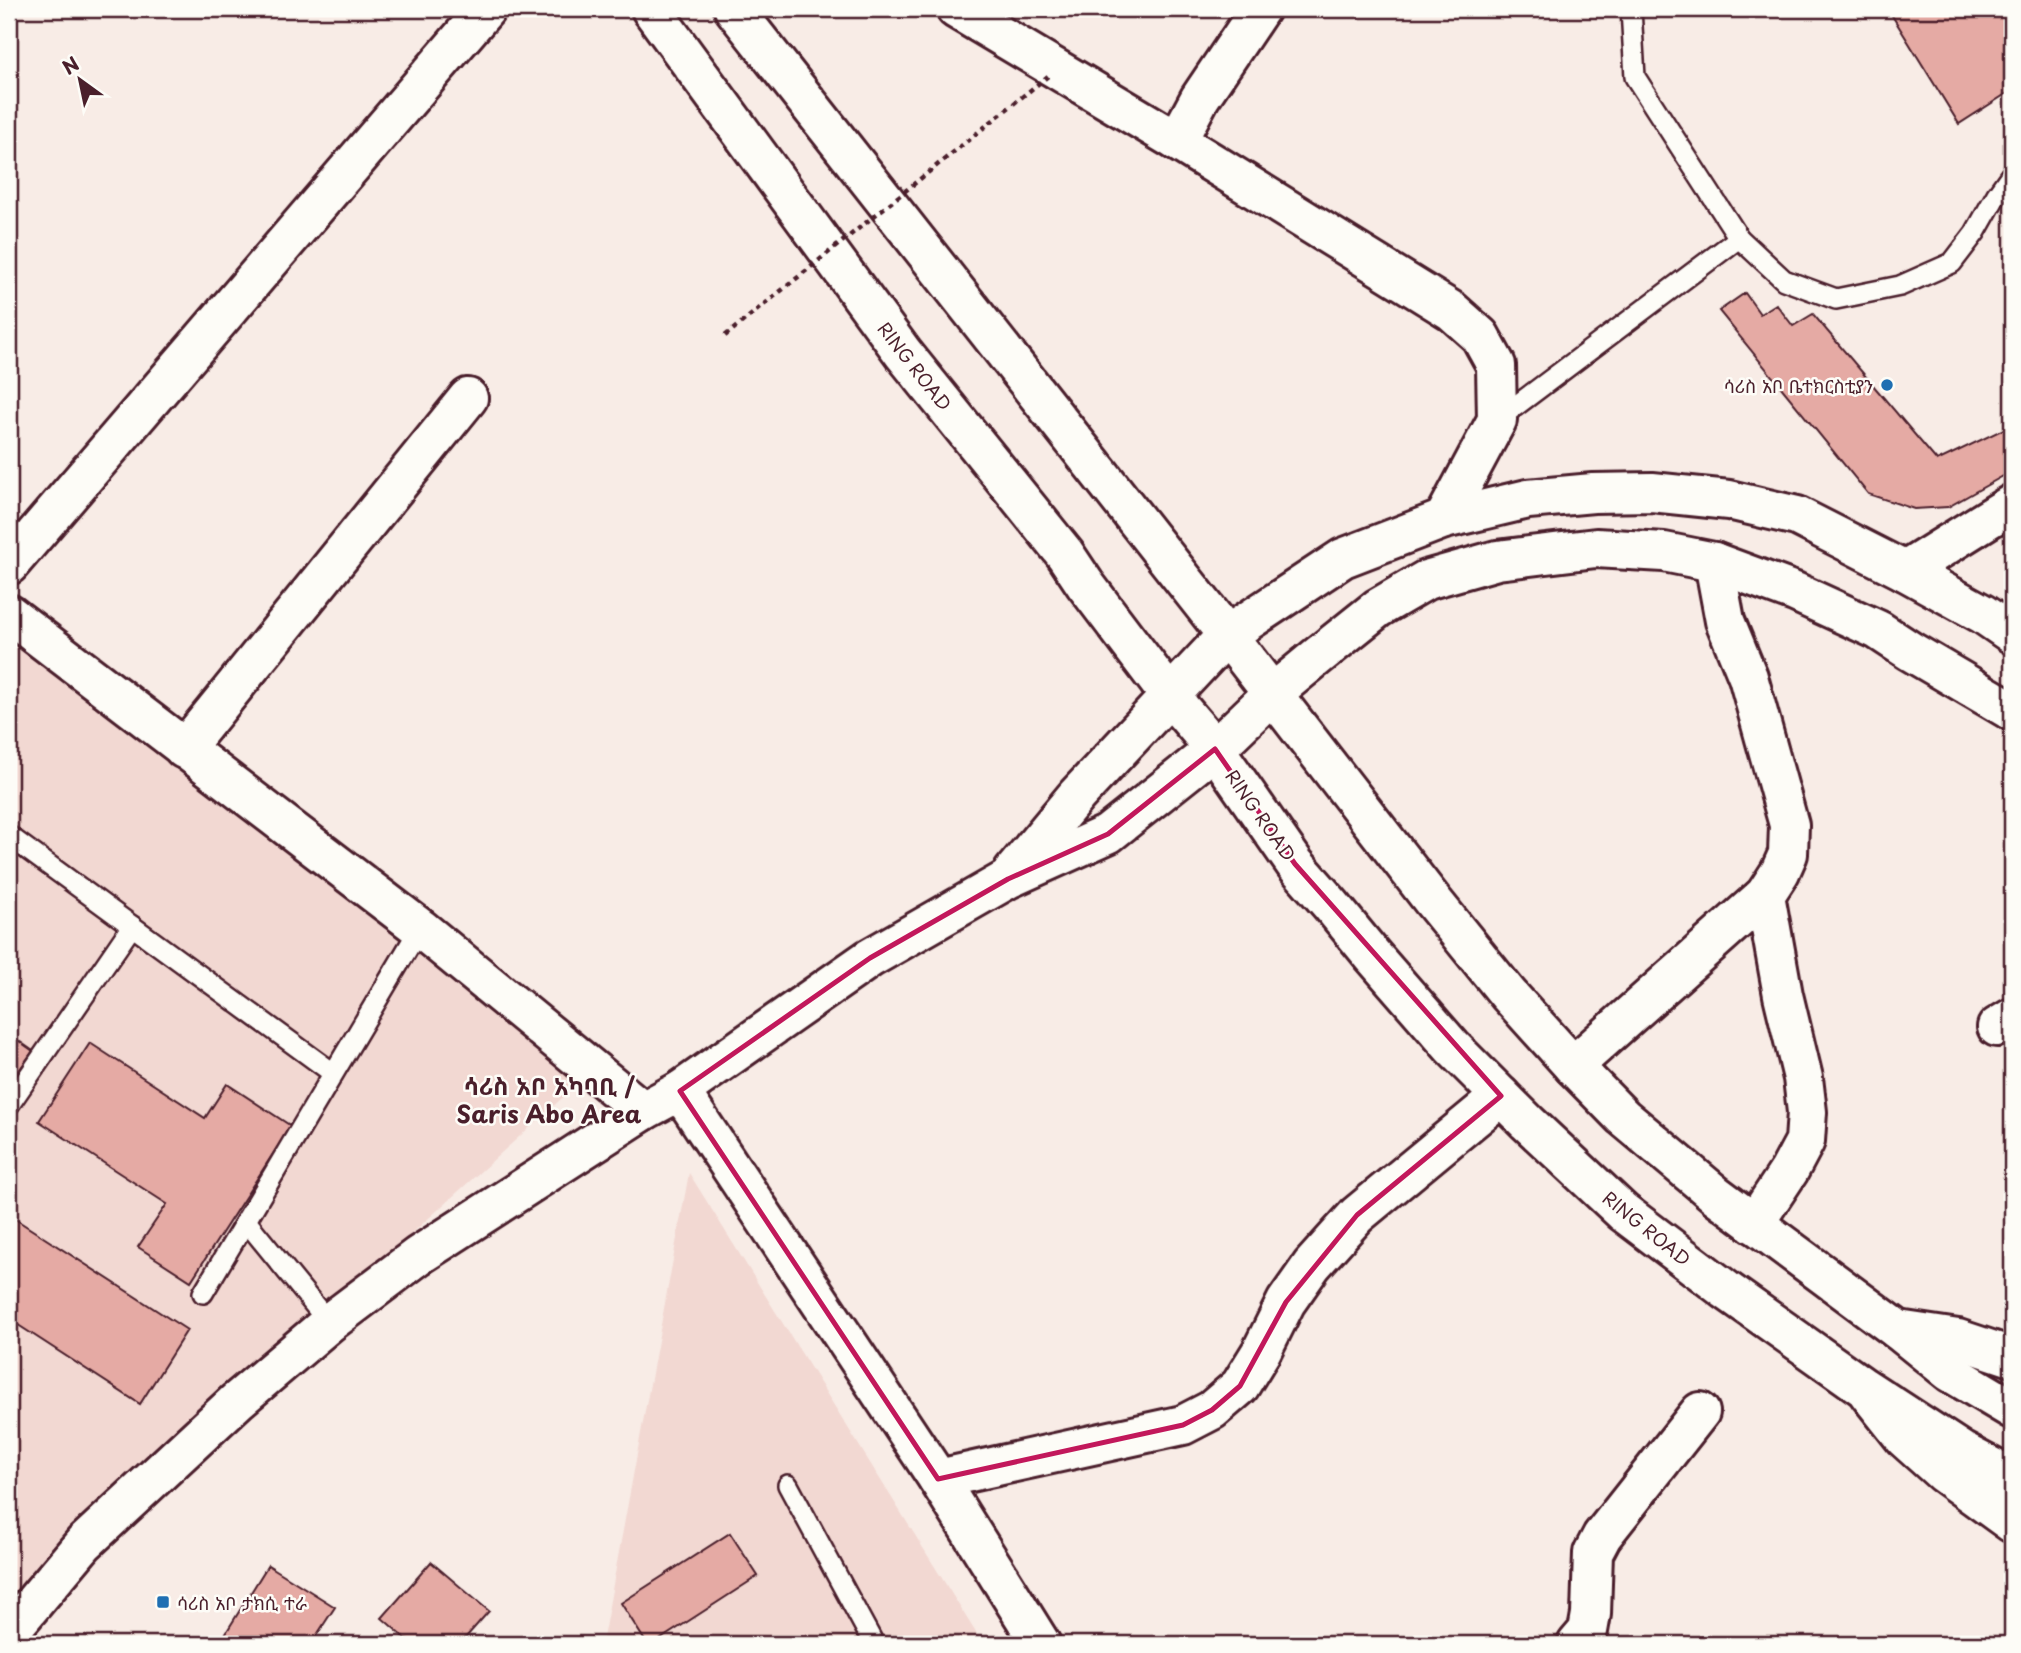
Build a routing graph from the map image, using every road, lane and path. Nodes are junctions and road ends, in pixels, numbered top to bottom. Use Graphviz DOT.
graph roads {
  1 [pos="486,9"];
  2 [pos="651,9"];
  3 [pos="734,9"];
  4 [pos="956,9"];
  5 [pos="1260,9"];
  6 [pos="1631,9"];
  7 [pos="1048,76"];
  8 [pos="1177,141"];
  9 [pos="2012,173"];
  10 [pos="1739,238"];
  11 [pos="725,336"];
  12 [pos="468,398"];
  13 [pos="1497,420"];
  14 [pos="2012,504"];
  15 [pos="1444,519"];
  16 [pos="1714,562"];
  17 [pos="9,565"];
  18 [pos="1905,571"];
  19 [pos="9,614"];
  20 [pos="2012,634"];
  21 [pos="1227,635"];
  22 [pos="1273,693"];
  23 [pos="1169,695"];
  24 [pos="2012,711"];
  25 [pos="184,749"];
  26 [pos="1215,749"];
  27 [pos="9,836"];
  28 [pos="1008,879"];
  29 [pos="1765,895"];
  30 [pos="132,926"];
  31 [pos="420,928"];
  32 [pos="1573,1066"];
  33 [pos="333,1073"];
  34 [pos="680,1091"];
  35 [pos="1501,1096"];
  36 [pos="9,1105"];
  37 [pos="643,1111"];
  38 [pos="246,1221"];
  39 [pos="1754,1224"];
  40 [pos="203,1293"];
  41 [pos="329,1324"];
  42 [pos="1898,1330"];
  43 [pos="2012,1357"];
  44 [pos="1863,1387"];
  45 [pos="2012,1409"];
  46 [pos="1700,1412"];
  47 [pos="2012,1478"];
  48 [pos="938,1479"];
  49 [pos="788,1485"];
  50 [pos="2012,1523"];
  51 [pos="9,1632"];
  52 [pos="874,1644"];
  53 [pos="1041,1644"];
  54 [pos="1577,1644"];
  1 -- 17 [label="main road"];
  2 -- 23 [label="main road, RING ROAD"];
  3 -- 21 [label="main road"];
  4 -- 8 [label="main road"];
  5 -- 8 [label="main road"];
  6 -- 10 [label="lane"];
  7 -- 11 [label="path, bridge"];
  8 -- 13 [label="main road"];
  9 -- 10 [label="lane"];
  10 -- 13 [label="lane"];
  12 -- 25 [label="main road"];
  13 -- 15 [label="main road"];
  14 -- 18 [label="main road"];
  15 -- 18 [label="main road"];
  15 -- 21 [label="main road"];
  16 -- 22 [label="main road"];
  16 -- 24 [label="main road"];
  16 -- 29 [label="main road"];
  18 -- 20 [label="main road"];
  19 -- 25 [label="main road"];
  21 -- 22 [label="main road"];
  21 -- 23 [label="main road"];
  22 -- 26 [label="main road"];
  22 -- 32 [label="main road"];
  23 -- 26 [label="main road, RING ROAD"];
  23 -- 28 [label="main road"];
  25 -- 31 [label="main road"];
  26 -- 28 [label="main road"];
  26 -- 35 [label="main road, RING ROAD"];
  27 -- 30 [label="lane"];
  28 -- 34 [label="main road"];
  29 -- 32 [label="main road"];
  29 -- 39 [label="main road"];
  30 -- 33 [label="lane"];
  30 -- 36 [label="lane"];
  31 -- 33 [label="lane"];
  31 -- 37 [label="main road"];
  32 -- 39 [label="main road"];
  33 -- 38 [label="lane"];
  34 -- 37 [label="main road"];
  34 -- 48 [label="main road"];
  35 -- 44 [label="main road, RING ROAD"];
  35 -- 48 [label="main road"];
  37 -- 41 [label="main road"];
  38 -- 40 [label="lane"];
  38 -- 41 [label="lane"];
  39 -- 42 [label="main road"];
  41 -- 51 [label="main road"];
  42 -- 43 [label="main road"];
  42 -- 45 [label="main road"];
  44 -- 47 [label="main road, RING ROAD"];
  44 -- 50 [label="main road"];
  46 -- 54 [label="main road"];
  48 -- 53 [label="main road"];
  49 -- 52 [label="lane"];
}
